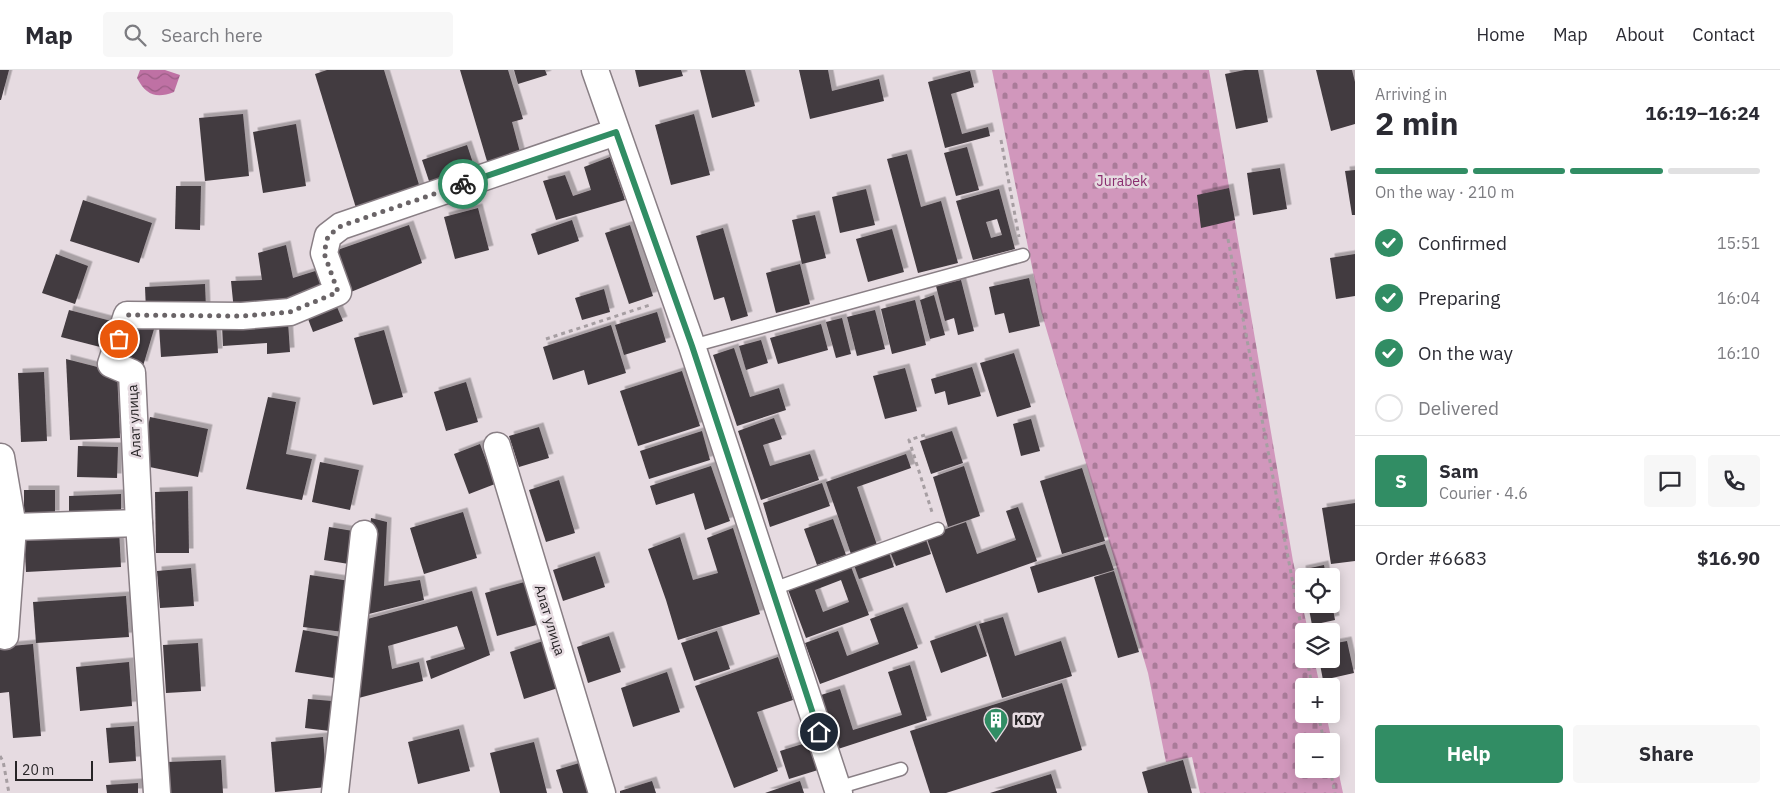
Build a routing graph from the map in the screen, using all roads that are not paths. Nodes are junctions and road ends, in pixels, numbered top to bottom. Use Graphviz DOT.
graph roads {
  1 [pos="595,70"];
  2 [pos="616,132"];
  3 [pos="1023,255"];
  4 [pos="692,346"];
  5 [pos="497,446"];
  6 [pos="0,457"];
  7 [pos="138,523"];
  8 [pos="13,527"];
  9 [pos="938,529"];
  10 [pos="364,534"];
  11 [pos="773,589"];
  12 [pos="5,636"];
  13 [pos="901,768"];
  14 [pos="838,791"];
  15 [pos="157,793"];
  16 [pos="335,793"];
  17 [pos="602,793"];
  1 -- 2 [label="street"];
  2 -- 4 [label="street"];
  2 -- 7 [label="street, Алат улица"];
  3 -- 4 [label="lane"];
  4 -- 11 [label="street"];
  5 -- 17 [label="street, Алат улица"];
  6 -- 8 [label="street"];
  7 -- 8 [label="street"];
  7 -- 15 [label="street, Алат улица"];
  8 -- 12 [label="street"];
  9 -- 11 [label="lane"];
  10 -- 16 [label="street"];
  11 -- 14 [label="street"];
  13 -- 14 [label="lane"];
}
